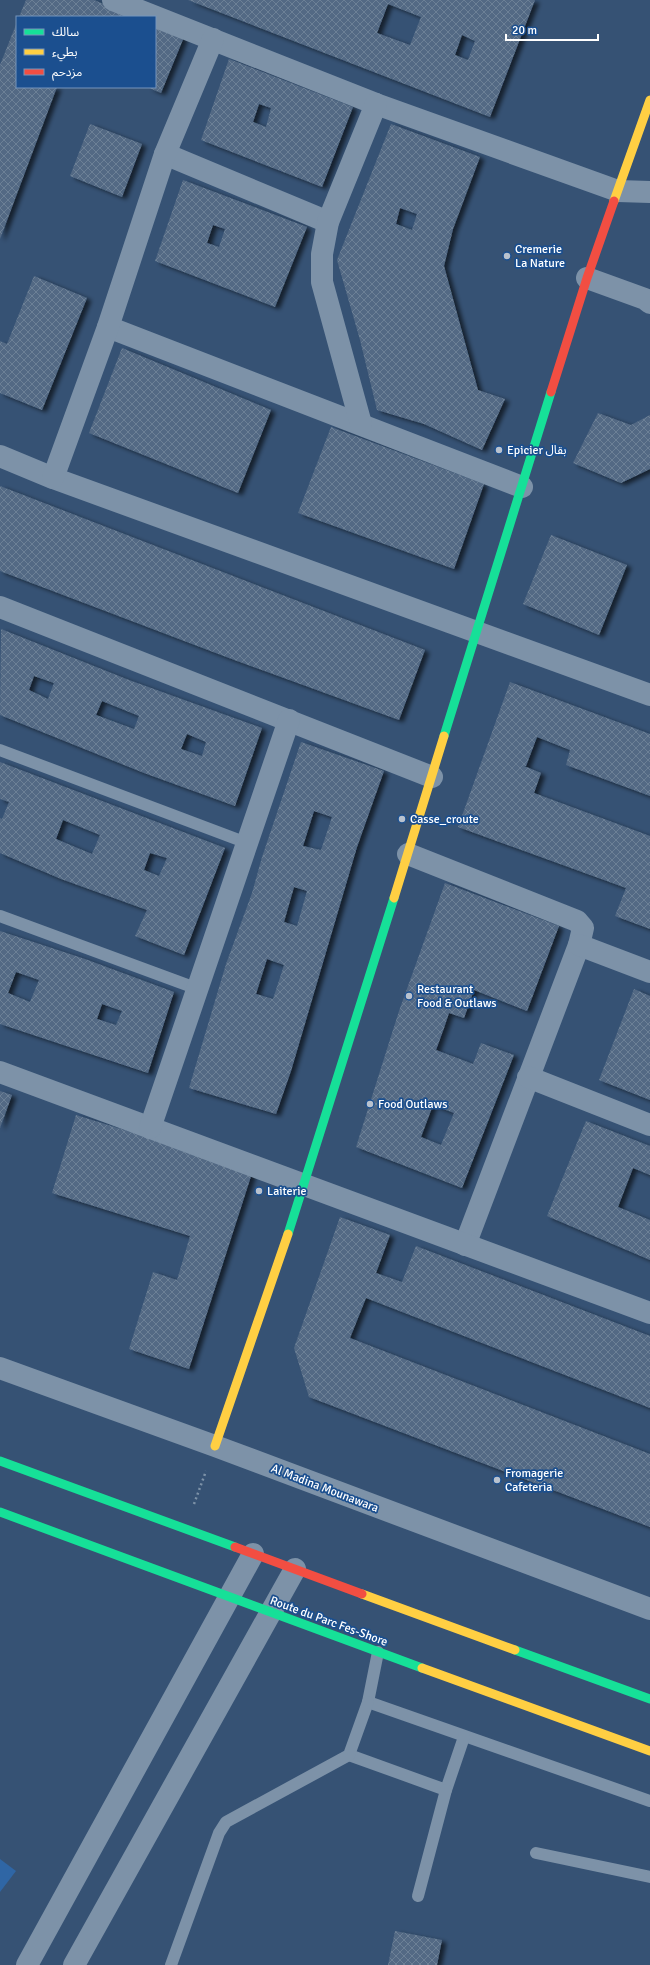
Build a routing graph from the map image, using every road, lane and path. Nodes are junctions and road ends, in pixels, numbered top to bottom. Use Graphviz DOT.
graph roads {
  1 [pos="113,0"];
  2 [pos="154,16"];
  3 [pos="156,17"];
  4 [pos="213,39"];
  5 [pos="650,100"];
  6 [pos="376,104"];
  7 [pos="165,154"];
  8 [pos="618,191"];
  9 [pos="650,192"];
  10 [pos="328,222"];
  11 [pos="587,278"];
  12 [pos="650,303"];
  13 [pos="108,327"];
  14 [pos="361,424"];
  15 [pos="0,456"];
  16 [pos="53,478"];
  17 [pos="522,487"];
  18 [pos="0,607"];
  19 [pos="477,632"];
  20 [pos="650,695"];
  21 [pos="289,720"];
  22 [pos="0,750"];
  23 [pos="432,776"];
  24 [pos="247,843"];
  25 [pos="408,854"];
  26 [pos="0,916"];
  27 [pos="579,945"];
  28 [pos="650,972"];
  29 [pos="198,989"];
  30 [pos="0,1072"];
  31 [pos="528,1077"];
  32 [pos="650,1125"];
  33 [pos="150,1128"];
  34 [pos="305,1185"];
  35 [pos="465,1245"];
  36 [pos="650,1313"];
  37 [pos="0,1368"];
  38 [pos="215,1446"];
  39 [pos="0,1461"];
  40 [pos="202,1480"];
  41 [pos="193,1508"];
  42 [pos="0,1512"];
  43 [pos="253,1554"];
  44 [pos="295,1569"];
  45 [pos="230,1598"];
  46 [pos="650,1610"];
  47 [pos="271,1613"];
  48 [pos="378,1652"];
  49 [pos="650,1699"];
  50 [pos="368,1702"];
  51 [pos="464,1737"];
  52 [pos="650,1751"];
  53 [pos="349,1755"];
  54 [pos="446,1790"];
  55 [pos="650,1801"];
  56 [pos="536,1853"];
  57 [pos="650,1877"];
  58 [pos="418,1896"];
  59 [pos="28,1965"];
  60 [pos="74,1965"];
  61 [pos="171,1965"];
  1 -- 2 [label="street"];
  3 -- 4 [label="street"];
  4 -- 6 [label="street"];
  4 -- 7 [label="street"];
  5 -- 8 [label="main road"];
  6 -- 8 [label="street"];
  6 -- 10 [label="street"];
  7 -- 10 [label="street"];
  7 -- 13 [label="street"];
  8 -- 9 [label="street"];
  8 -- 11 [label="main road"];
  10 -- 14 [label="street"];
  11 -- 12 [label="street"];
  11 -- 17 [label="main road"];
  13 -- 14 [label="street"];
  13 -- 16 [label="street"];
  14 -- 17 [label="street"];
  15 -- 16 [label="street"];
  16 -- 19 [label="street"];
  17 -- 19 [label="main road"];
  18 -- 21 [label="street"];
  19 -- 20 [label="street"];
  19 -- 23 [label="main road"];
  21 -- 23 [label="street"];
  21 -- 24 [label="street"];
  22 -- 24 [label="lane"];
  23 -- 25 [label="main road"];
  24 -- 29 [label="street"];
  25 -- 27 [label="street"];
  25 -- 34 [label="main road"];
  26 -- 29 [label="lane"];
  27 -- 28 [label="street"];
  27 -- 31 [label="street"];
  29 -- 33 [label="street"];
  30 -- 33 [label="street"];
  31 -- 32 [label="street"];
  31 -- 35 [label="street"];
  33 -- 34 [label="street"];
  34 -- 35 [label="street"];
  34 -- 38 [label="main road"];
  35 -- 36 [label="street"];
  37 -- 38 [label="street, Al Madina Mounawara"];
  38 -- 46 [label="street, Al Madina Mounawara"];
  39 -- 43 [label="main road"];
  40 -- 41 [label="path"];
  42 -- 45 [label="main road, Route du Parc Fes-Shore"];
  43 -- 44 [label="main road"];
  43 -- 45 [label="street"];
  44 -- 47 [label="street"];
  44 -- 49 [label="main road"];
  45 -- 47 [label="main road, Route du Parc Fes-Shore"];
  45 -- 59 [label="street"];
  47 -- 48 [label="main road, Route du Parc Fes-Shore"];
  47 -- 60 [label="street"];
  48 -- 50 [label="lane"];
  48 -- 52 [label="main road, Route du Parc Fes-Shore"];
  50 -- 51 [label="lane"];
  50 -- 53 [label="lane"];
  51 -- 54 [label="lane"];
  51 -- 55 [label="lane"];
  53 -- 54 [label="lane"];
  53 -- 61 [label="lane"];
  54 -- 58 [label="lane"];
  56 -- 57 [label="lane"];
}
